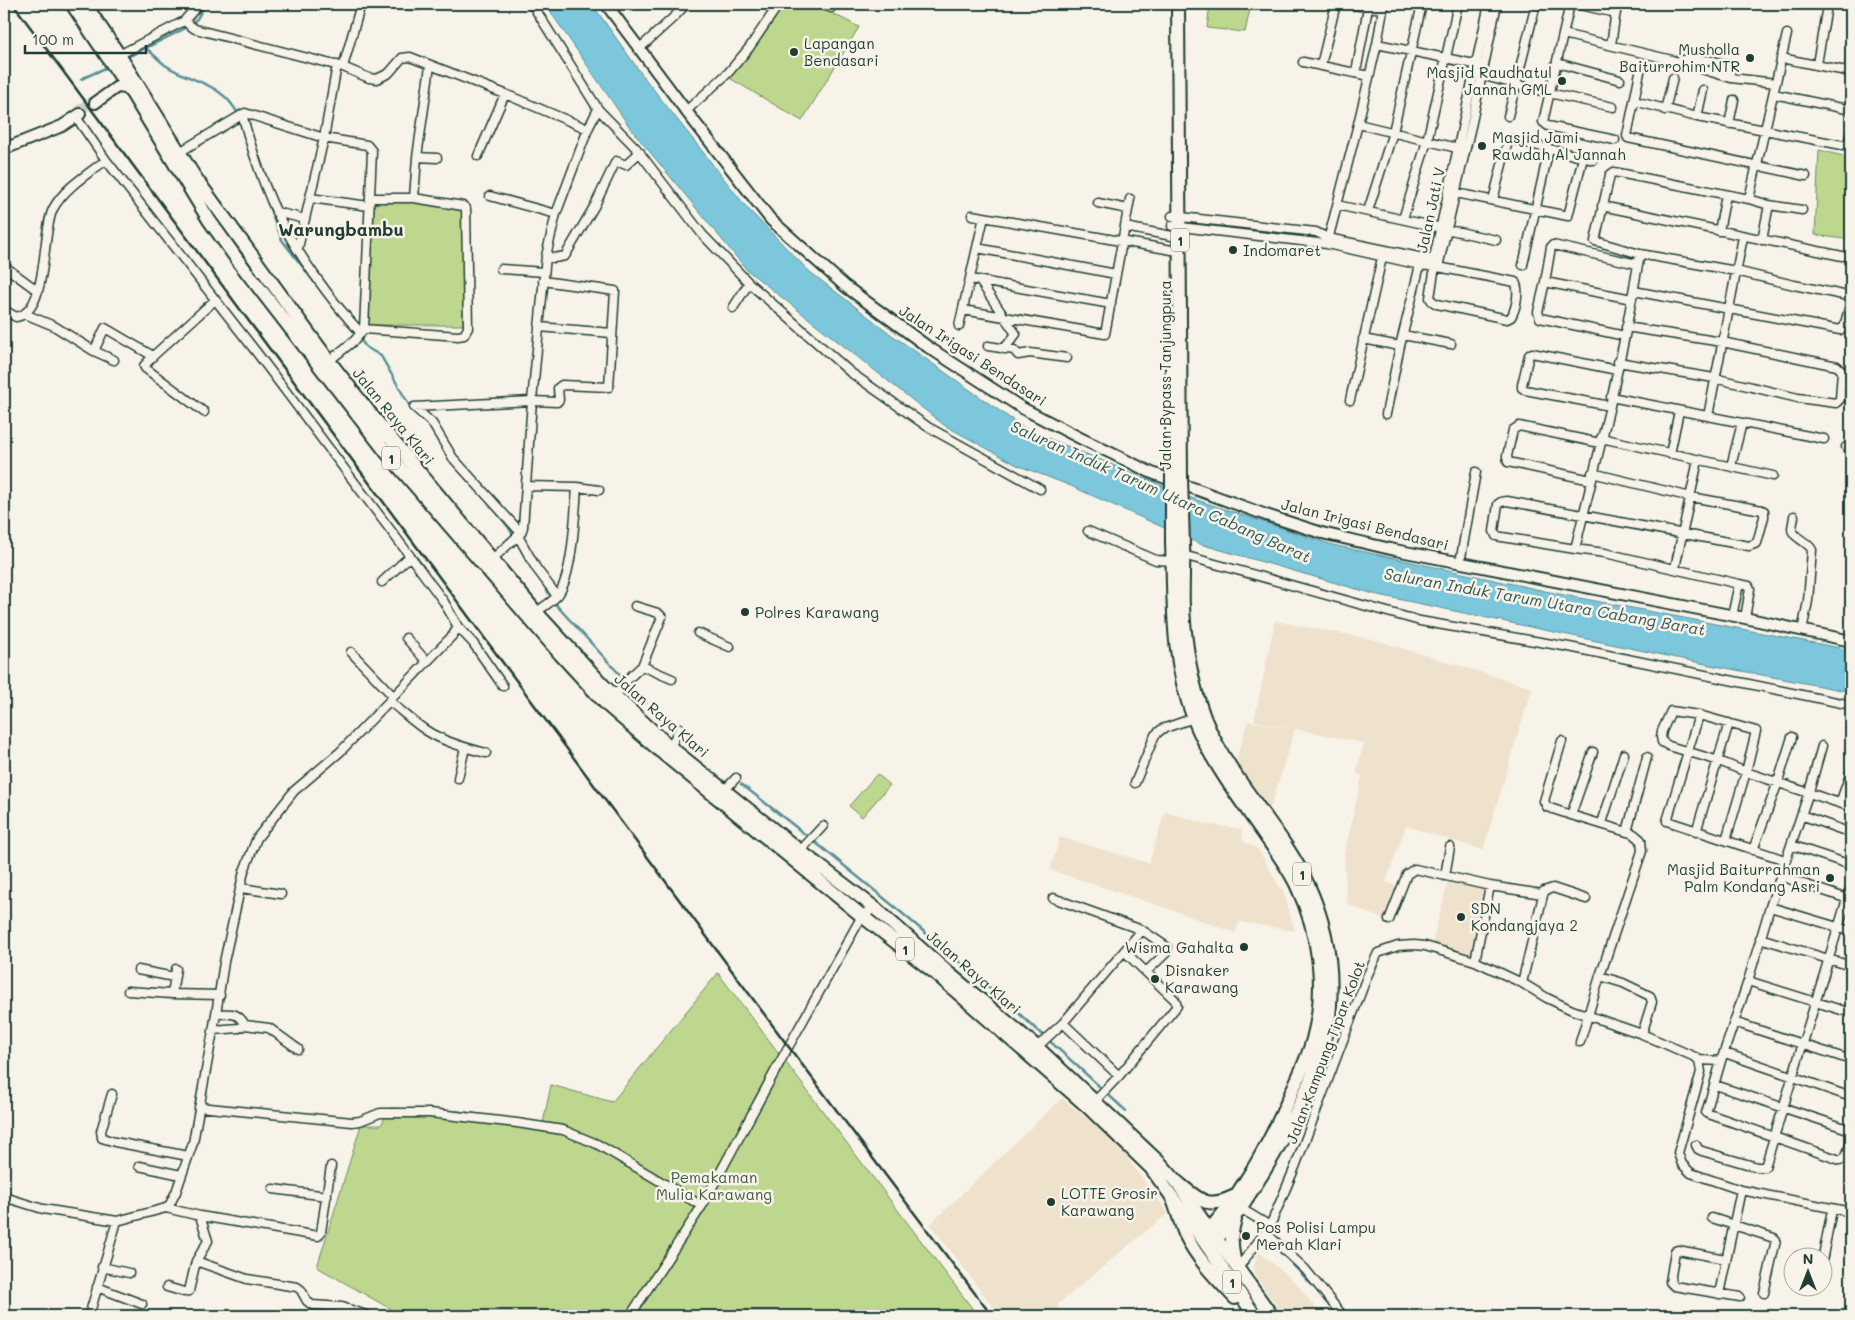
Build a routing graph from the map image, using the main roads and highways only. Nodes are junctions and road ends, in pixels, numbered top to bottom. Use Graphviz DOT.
graph roads {
  1 [pos="72,4"];
  2 [pos="86,4"];
  3 [pos="1170,4"];
  4 [pos="1178,4"];
  5 [pos="119,63"];
  6 [pos="1175,224"];
  7 [pos="250,256"];
  8 [pos="239,262"];
  9 [pos="1177,476"];
  10 [pos="1178,551"];
  11 [pos="489,563"];
  12 [pos="674,740"];
  13 [pos="728,787"];
  14 [pos="1098,1098"];
  15 [pos="1177,1182"];
  16 [pos="1237,1195"];
  17 [pos="1172,1197"];
  18 [pos="1240,1208"];
  19 [pos="1209,1238"];
  20 [pos="1236,1265"];
  21 [pos="1254,1316"];
  22 [pos="1272,1316"];
  1 -- 5 [label="main road, 1"];
  2 -- 5 [label="main road, 1"];
  3 -- 6 [label="main road, Jalan Bypass Tanjungpura / 1"];
  4 -- 6 [label="main road, Jalan Bypass Tanjungpura / 1"];
  5 -- 7 [label="main road, Jalan Raya Klari / 1"];
  5 -- 8 [label="main road, Jalan Raya Klari / 1"];
  6 -- 9 [label="main road, Jalan Bypass Tanjungpura / 1"];
  6 -- 9 [label="main road, Jalan Bypass Tanjungpura / 1"];
  7 -- 8 [label="main road"];
  7 -- 11 [label="main road, Jalan Raya Klari / 1"];
  8 -- 11 [label="main road, Jalan Raya Klari / 1"];
  9 -- 10 [label="main road, Jalan Bypass Tanjungpura / 1, bridge"];
  10 -- 16 [label="main road, Jalan Bypass Tanjungpura / 1"];
  10 -- 18 [label="main road, Jalan Bypass Tanjungpura / 1"];
  11 -- 12 [label="main road, Jalan Raya Klari / 1"];
  11 -- 12 [label="main road, Jalan Raya Klari / 1"];
  12 -- 13 [label="main road, Jalan Raya Klari / 1"];
  13 -- 14 [label="main road, Jalan Raya Klari / 1"];
  13 -- 14 [label="main road, Jalan Raya Klari / 1"];
  14 -- 15 [label="main road, Jalan Raya Klari / 1"];
  14 -- 17 [label="main road, Jalan Raya Klari / 1"];
  15 -- 16 [label="main road"];
  15 -- 19 [label="main road, Jalan Raya Klari / 1"];
  16 -- 19 [label="main road, Jalan Bypass Tanjungpura / 1"];
  17 -- 19 [label="main road, Jalan Raya Klari / 1"];
  17 -- 21 [label="main road"];
  18 -- 19 [label="main road, Jalan Bypass Tanjungpura / 1"];
  18 -- 20 [label="main road"];
  19 -- 20 [label="main road, Jalan Raya Klari / 1"];
  19 -- 21 [label="main road, Jalan Raya Klari / 1"];
  20 -- 22 [label="main road, Jalan Raya Klari / 1"];
}
